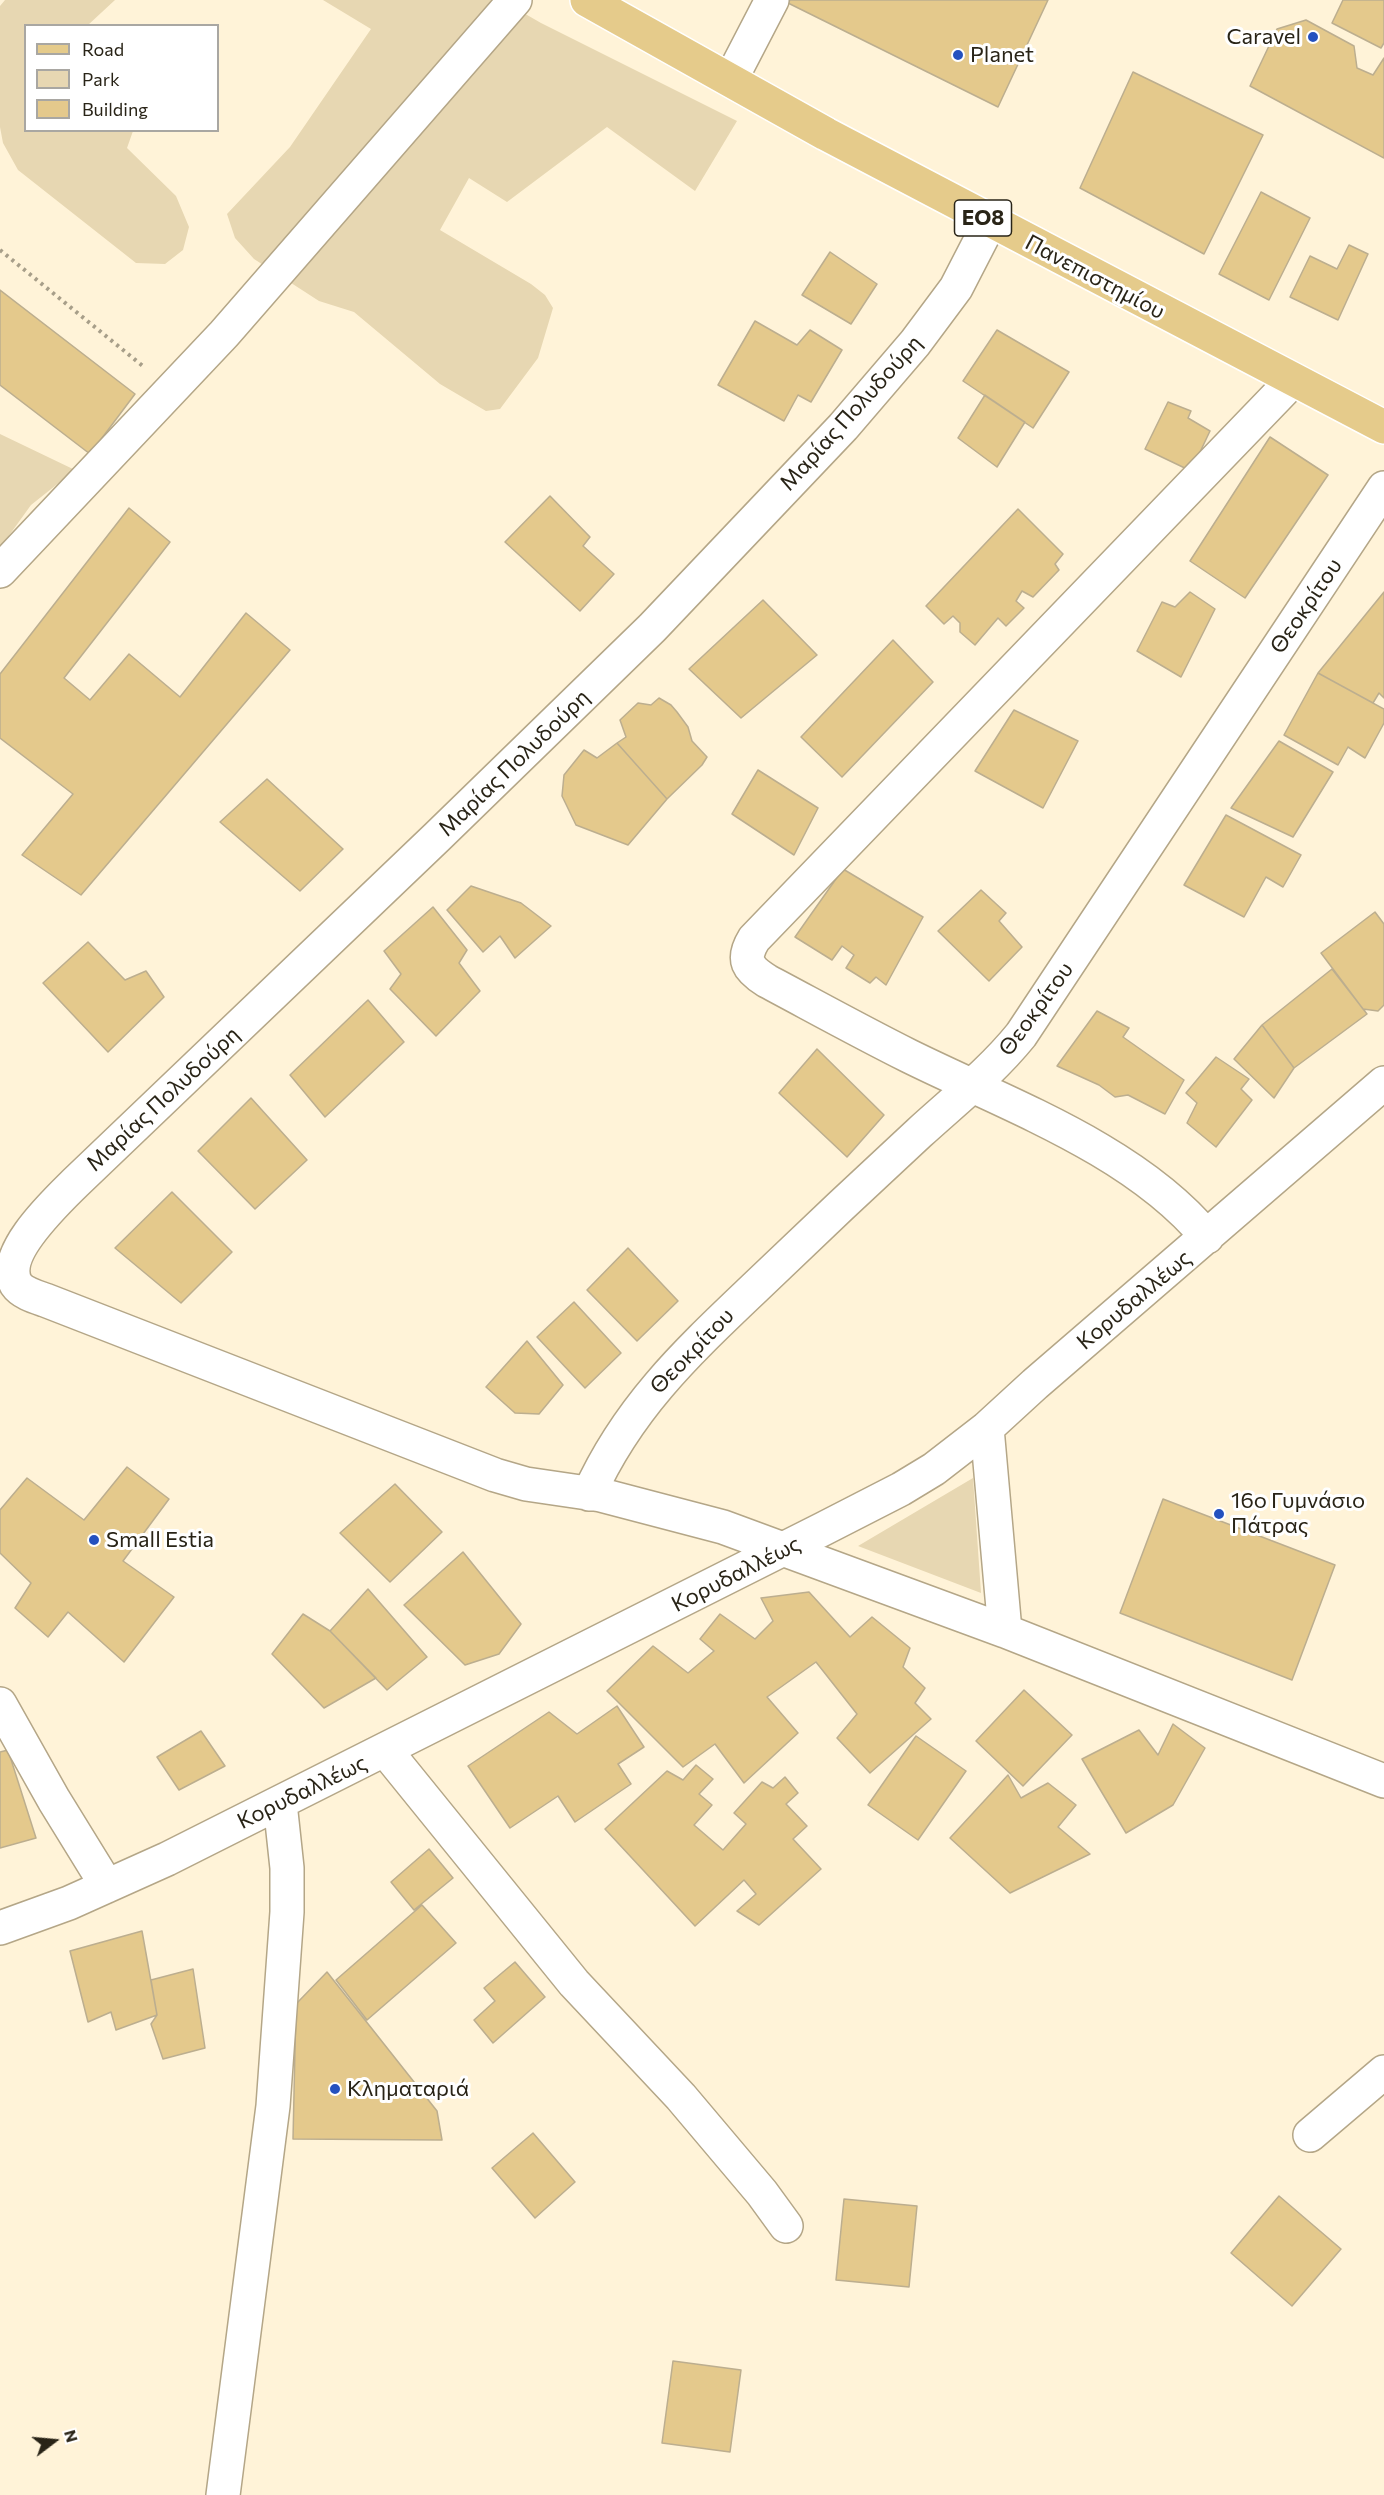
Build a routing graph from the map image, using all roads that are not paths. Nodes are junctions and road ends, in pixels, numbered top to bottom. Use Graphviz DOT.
graph roads {
  1 [pos="515,0"];
  2 [pos="772,0"];
  3 [pos="597,2"];
  4 [pos="731,79"];
  5 [pos="990,222"];
  6 [pos="1293,380"];
  7 [pos="1384,427"];
  8 [pos="1384,488"];
  9 [pos="0,571"];
  10 [pos="1384,1083"];
  11 [pos="973,1085"];
  12 [pos="1207,1237"];
  13 [pos="987,1428"];
  14 [pos="589,1494"];
  15 [pos="783,1550"];
  16 [pos="1005,1631"];
  17 [pos="0,1704"];
  18 [pos="386,1751"];
  19 [pos="1384,1780"];
  20 [pos="280,1803"];
  21 [pos="107,1886"];
  22 [pos="0,1928"];
  23 [pos="1384,2072"];
  24 [pos="1310,2135"];
  25 [pos="786,2226"];
  26 [pos="223,2495"];
  1 -- 9 [label="street"];
  2 -- 4 [label="street"];
  3 -- 4 [label="main road, Πανεπιστημίου / ΕΟ8"];
  4 -- 5 [label="main road, Πανεπιστημίου / ΕΟ8"];
  5 -- 6 [label="main road, Πανεπιστημίου / ΕΟ8"];
  5 -- 14 [label="street, Μαρίας Πολυδούρη"];
  6 -- 7 [label="main road, Πανεπιστημίου / ΕΟ8"];
  6 -- 11 [label="street"];
  8 -- 11 [label="street, Θεοκρίτου"];
  10 -- 12 [label="street, Κορυδαλλέως"];
  11 -- 12 [label="street"];
  11 -- 14 [label="street, Θεοκρίτου"];
  12 -- 13 [label="street, Κορυδαλλέως"];
  13 -- 15 [label="street, Κορυδαλλέως"];
  13 -- 16 [label="street"];
  14 -- 15 [label="street"];
  15 -- 16 [label="street"];
  15 -- 18 [label="street, Κορυδαλλέως"];
  16 -- 19 [label="street"];
  17 -- 21 [label="street"];
  18 -- 20 [label="street, Κορυδαλλέως"];
  18 -- 25 [label="street"];
  20 -- 21 [label="street, Κορυδαλλέως"];
  20 -- 26 [label="street"];
  21 -- 22 [label="street, Κορυδαλλέως"];
  23 -- 24 [label="street"];
}
